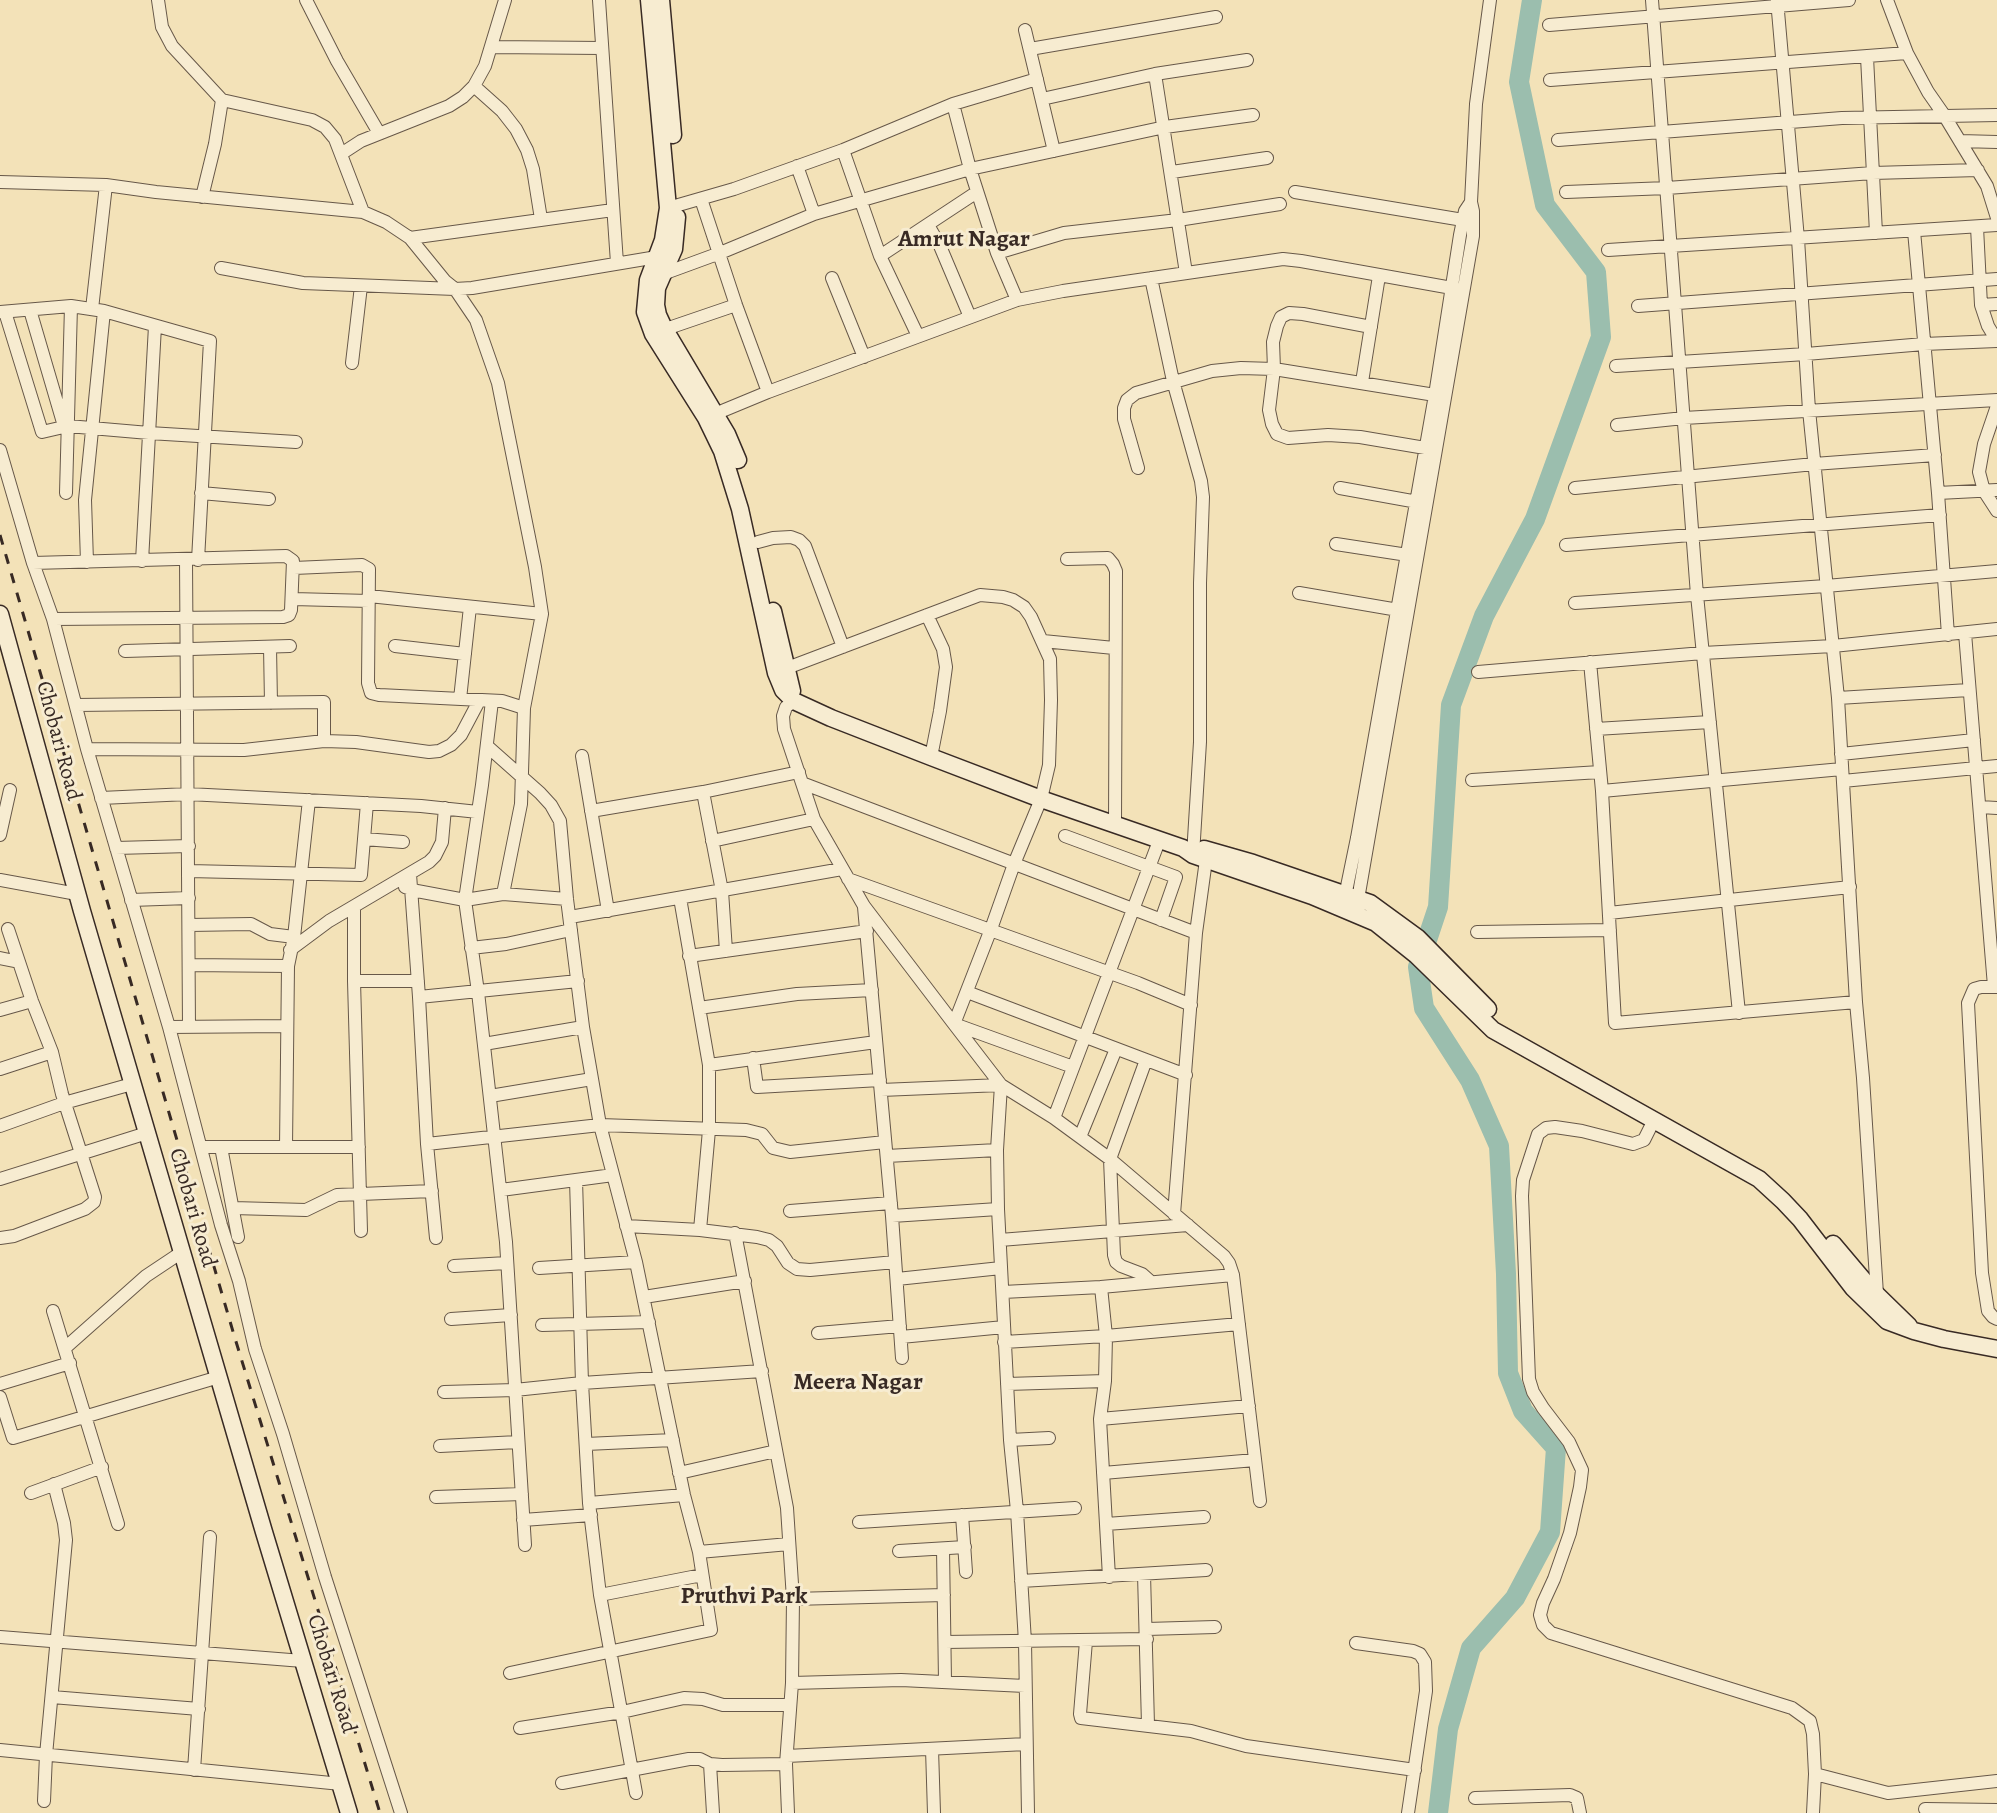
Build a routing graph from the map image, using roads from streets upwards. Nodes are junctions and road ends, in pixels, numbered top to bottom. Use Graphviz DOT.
graph roads {
  1 [pos="158,0"];
  2 [pos="306,0"];
  3 [pos="506,0"];
  4 [pos="599,0"];
  5 [pos="649,0"];
  6 [pos="661,0"];
  7 [pos="1490,0"];
  8 [pos="1652,0"];
  9 [pos="1849,0"];
  10 [pos="1887,0"];
  11 [pos="1777,4"];
  12 [pos="1653,16"];
  13 [pos="1216,17"];
  14 [pos="1549,25"];
  15 [pos="1025,30"];
  16 [pos="491,47"];
  17 [pos="602,48"];
  18 [pos="1030,49"];
  19 [pos="1907,53"];
  20 [pos="1867,57"];
  21 [pos="1246,60"];
  22 [pos="1782,63"];
  23 [pos="1658,73"];
  24 [pos="1155,74"];
  25 [pos="1037,79"];
  26 [pos="1550,80"];
  27 [pos="474,86"];
  28 [pos="1042,99"];
  29 [pos="222,100"];
  30 [pos="953,104"];
  31 [pos="1253,115"];
  32 [pos="1997,115"];
  33 [pos="1944,116"];
  34 [pos="1871,117"];
  35 [pos="1787,122"];
  36 [pos="1165,127"];
  37 [pos="1662,131"];
  38 [pos="379,133"];
  39 [pos="1558,140"];
  40 [pos="1960,141"];
  41 [pos="1997,142"];
  42 [pos="843,150"];
  43 [pos="1054,151"];
  44 [pos="341,154"];
  45 [pos="1267,158"];
  46 [pos="798,166"];
  47 [pos="970,169"];
  48 [pos="1978,170"];
  49 [pos="1172,172"];
  50 [pos="1873,173"];
  51 [pos="1792,180"];
  52 [pos="0,182"];
  53 [pos="106,185"];
  54 [pos="1992,186"];
  55 [pos="1666,188"];
  56 [pos="977,192"];
  57 [pos="1295,192"];
  58 [pos="1566,192"];
  59 [pos="202,197"];
  60 [pos="701,199"];
  61 [pos="860,200"];
  62 [pos="1280,204"];
  63 [pos="673,206"];
  64 [pos="613,210"];
  65 [pos="363,212"];
  66 [pos="814,214"];
  67 [pos="1997,218"];
  68 [pos="541,219"];
  69 [pos="1179,220"];
  70 [pos="1468,221"];
  71 [pos="928,225"];
  72 [pos="1997,225"];
  73 [pos="1977,227"];
  74 [pos="1914,231"];
  75 [pos="1876,233"];
  76 [pos="410,238"];
  77 [pos="1798,238"];
  78 [pos="1671,246"];
  79 [pos="1608,250"];
  80 [pos="720,253"];
  81 [pos="997,253"];
  82 [pos="880,256"];
  83 [pos="657,257"];
  84 [pos="617,263"];
  85 [pos="221,268"];
  86 [pos="663,273"];
  87 [pos="1186,273"];
  88 [pos="1379,276"];
  89 [pos="832,278"];
  90 [pos="1151,278"];
  91 [pos="1997,279"];
  92 [pos="648,280"];
  93 [pos="1979,280"];
  94 [pos="1919,285"];
  95 [pos="361,286"];
  96 [pos="455,289"];
  97 [pos="1457,290"];
  98 [pos="1802,294"];
  99 [pos="1017,300"];
  100 [pos="1675,304"];
  101 [pos="1997,304"];
  102 [pos="735,305"];
  103 [pos="1981,305"];
  104 [pos="72,306"];
  105 [pos="1638,306"];
  106 [pos="30,310"];
  107 [pos="98,310"];
  108 [pos="2,312"];
  109 [pos="970,317"];
  110 [pos="154,326"];
  111 [pos="1371,327"];
  112 [pos="658,331"];
  113 [pos="918,336"];
  114 [pos="1997,341"];
  115 [pos="1924,344"];
  116 [pos="1806,354"];
  117 [pos="864,357"];
  118 [pos="1680,362"];
  119 [pos="352,363"];
  120 [pos="1616,366"];
  121 [pos="1274,369"];
  122 [pos="1173,381"];
  123 [pos="1362,382"];
  124 [pos="768,392"];
  125 [pos="1440,395"];
  126 [pos="1997,400"];
  127 [pos="1931,404"];
  128 [pos="1997,406"];
  129 [pos="1809,410"];
  130 [pos="711,416"];
  131 [pos="1684,418"];
  132 [pos="1617,425"];
  133 [pos="66,426"];
  134 [pos="92,428"];
  135 [pos="149,433"];
  136 [pos="205,436"];
  137 [pos="296,442"];
  138 [pos="1431,449"];
  139 [pos="0,450"];
  140 [pos="1935,455"];
  141 [pos="1814,464"];
  142 [pos="1138,468"];
  143 [pos="1689,475"];
  144 [pos="1340,488"];
  145 [pos="1575,488"];
  146 [pos="1997,490"];
  147 [pos="1984,491"];
  148 [pos="66,493"];
  149 [pos="201,493"];
  150 [pos="1938,493"];
  151 [pos="269,499"];
  152 [pos="1422,503"];
  153 [pos="1997,511"];
  154 [pos="1940,516"];
  155 [pos="1820,524"];
  156 [pos="1694,535"];
  157 [pos="758,542"];
  158 [pos="1335,544"];
  159 [pos="1566,545"];
  160 [pos="1412,555"];
  161 [pos="1067,559"];
  162 [pos="192,560"];
  163 [pos="141,561"];
  164 [pos="87,562"];
  165 [pos="33,563"];
  166 [pos="294,568"];
  167 [pos="1997,572"];
  168 [pos="1944,575"];
  169 [pos="1826,586"];
  170 [pos="1299,593"];
  171 [pos="1697,595"];
  172 [pos="293,599"];
  173 [pos="369,599"];
  174 [pos="1575,603"];
  175 [pos="470,606"];
  176 [pos="1403,611"];
  177 [pos="0,614"];
  178 [pos="542,614"];
  179 [pos="927,615"];
  180 [pos="186,618"];
  181 [pos="53,619"];
  182 [pos="1997,629"];
  183 [pos="1965,633"];
  184 [pos="1948,635"];
  185 [pos="1043,641"];
  186 [pos="290,646"];
  187 [pos="395,646"];
  188 [pos="1833,646"];
  189 [pos="270,647"];
  190 [pos="843,647"];
  191 [pos="1114,648"];
  192 [pos="186,649"];
  193 [pos="125,651"];
  194 [pos="1703,653"];
  195 [pos="465,654"];
  196 [pos="1590,663"];
  197 [pos="787,668"];
  198 [pos="1478,672"];
  199 [pos="1969,690"];
  200 [pos="1838,698"];
  201 [pos="460,699"];
  202 [pos="485,701"];
  203 [pos="794,701"];
  204 [pos="271,703"];
  205 [pos="187,704"];
  206 [pos="76,705"];
  207 [pos="524,708"];
  208 [pos="1710,722"];
  209 [pos="1596,729"];
  210 [pos="1974,740"];
  211 [pos="324,741"];
  212 [pos="487,746"];
  213 [pos="188,748"];
  214 [pos="87,749"];
  215 [pos="1841,754"];
  216 [pos="582,756"];
  217 [pos="931,757"];
  218 [pos="1997,766"];
  219 [pos="1977,768"];
  220 [pos="1600,772"];
  221 [pos="1843,775"];
  222 [pos="522,777"];
  223 [pos="800,778"];
  224 [pos="1472,780"];
  225 [pos="1715,780"];
  226 [pos="10,790"];
  227 [pos="1602,791"];
  228 [pos="703,792"];
  229 [pos="188,794"];
  230 [pos="101,798"];
  231 [pos="1041,799"];
  232 [pos="309,800"];
  233 [pos="367,803"];
  234 [pos="1980,807"];
  235 [pos="445,808"];
  236 [pos="1997,808"];
  237 [pos="591,811"];
  238 [pos="478,812"];
  239 [pos="814,819"];
  240 [pos="1114,825"];
  241 [pos="0,835"];
  242 [pos="1065,836"];
  243 [pos="364,839"];
  244 [pos="712,841"];
  245 [pos="1159,841"];
  246 [pos="403,842"];
  247 [pos="189,846"];
  248 [pos="116,848"];
  249 [pos="1194,852"];
  250 [pos="1014,864"];
  251 [pos="1148,866"];
  252 [pos="189,871"];
  253 [pos="301,873"];
  254 [pos="410,874"];
  255 [pos="845,874"];
  256 [pos="1991,879"];
  257 [pos="0,880"];
  258 [pos="396,883"];
  259 [pos="1850,887"];
  260 [pos="411,889"];
  261 [pos="722,891"];
  262 [pos="77,894"];
  263 [pos="503,894"];
  264 [pos="189,898"];
  265 [pos="680,898"];
  266 [pos="567,899"];
  267 [pos="131,900"];
  268 [pos="465,900"];
  269 [pos="1728,900"];
  270 [pos="1351,904"];
  271 [pos="864,906"];
  272 [pos="354,907"];
  273 [pos="1133,909"];
  274 [pos="608,911"];
  275 [pos="1609,913"];
  276 [pos="1161,920"];
  277 [pos="570,924"];
  278 [pos="189,925"];
  279 [pos="1993,928"];
  280 [pos="9,929"];
  281 [pos="992,929"];
  282 [pos="1610,930"];
  283 [pos="867,931"];
  284 [pos="1477,932"];
  285 [pos="1196,933"];
  286 [pos="294,937"];
  287 [pos="471,948"];
  288 [pos="291,950"];
  289 [pos="726,951"];
  290 [pos="689,956"];
  291 [pos="0,958"];
  292 [pos="19,962"];
  293 [pos="189,965"];
  294 [pos="288,966"];
  295 [pos="1108,972"];
  296 [pos="354,981"];
  297 [pos="418,981"];
  298 [pos="578,981"];
  299 [pos="1995,987"];
  300 [pos="872,990"];
  301 [pos="478,992"];
  302 [pos="967,992"];
  303 [pos="1463,993"];
  304 [pos="420,997"];
  305 [pos="32,1001"];
  306 [pos="1856,1002"];
  307 [pos="1191,1005"];
  308 [pos="699,1008"];
  309 [pos="0,1010"];
  310 [pos="1481,1010"];
  311 [pos="1739,1012"];
  312 [pos="954,1024"];
  313 [pos="286,1026"];
  314 [pos="169,1027"];
  315 [pos="189,1027"];
  316 [pos="583,1028"];
  317 [pos="1084,1036"];
  318 [pos="876,1042"];
  319 [pos="484,1044"];
  320 [pos="1116,1048"];
  321 [pos="52,1052"];
  322 [pos="753,1058"];
  323 [pos="1146,1060"];
  324 [pos="709,1065"];
  325 [pos="1073,1066"];
  326 [pos="0,1069"];
  327 [pos="1186,1075"];
  328 [pos="592,1078"];
  329 [pos="132,1084"];
  330 [pos="880,1085"];
  331 [pos="1001,1085"];
  332 [pos="490,1096"];
  333 [pos="64,1102"];
  334 [pos="1054,1118"];
  335 [pos="1654,1120"];
  336 [pos="600,1125"];
  337 [pos="0,1126"];
  338 [pos="709,1130"];
  339 [pos="147,1133"];
  340 [pos="1080,1137"];
  341 [pos="495,1138"];
  342 [pos="885,1142"];
  343 [pos="427,1144"];
  344 [pos="201,1147"];
  345 [pos="221,1147"];
  346 [pos="286,1147"];
  347 [pos="359,1147"];
  348 [pos="997,1150"];
  349 [pos="81,1154"];
  350 [pos="886,1156"];
  351 [pos="1110,1160"];
  352 [pos="613,1175"];
  353 [pos="0,1179"];
  354 [pos="576,1180"];
  355 [pos="1768,1181"];
  356 [pos="501,1190"];
  357 [pos="432,1191"];
  358 [pos="360,1195"];
  359 [pos="233,1208"];
  360 [pos="998,1209"];
  361 [pos="891,1210"];
  362 [pos="790,1211"];
  363 [pos="1174,1214"];
  364 [pos="1188,1225"];
  365 [pos="627,1226"];
  366 [pos="700,1230"];
  367 [pos="361,1231"];
  368 [pos="1113,1232"];
  369 [pos="735,1233"];
  370 [pos="238,1237"];
  371 [pos="0,1238"];
  372 [pos="436,1238"];
  373 [pos="1000,1240"];
  374 [pos="182,1252"];
  375 [pos="636,1262"];
  376 [pos="895,1262"];
  377 [pos="507,1263"];
  378 [pos="580,1265"];
  379 [pos="454,1266"];
  380 [pos="539,1268"];
  381 [pos="1001,1268"];
  382 [pos="1233,1275"];
  383 [pos="897,1279"];
  384 [pos="745,1281"];
  385 [pos="1150,1282"];
  386 [pos="1101,1287"];
  387 [pos="1003,1292"];
  388 [pos="1877,1294"];
  389 [pos="644,1297"];
  390 [pos="53,1311"];
  391 [pos="511,1315"];
  392 [pos="451,1319"];
  393 [pos="1997,1319"];
  394 [pos="649,1322"];
  395 [pos="581,1324"];
  396 [pos="1239,1324"];
  397 [pos="542,1325"];
  398 [pos="1004,1327"];
  399 [pos="1914,1331"];
  400 [pos="901,1332"];
  401 [pos="818,1333"];
  402 [pos="1106,1336"];
  403 [pos="1004,1342"];
  404 [pos="65,1348"];
  405 [pos="1997,1349"];
  406 [pos="902,1358"];
  407 [pos="70,1363"];
  408 [pos="762,1371"];
  409 [pos="219,1377"];
  410 [pos="661,1378"];
  411 [pos="1105,1382"];
  412 [pos="0,1383"];
  413 [pos="582,1383"];
  414 [pos="1007,1384"];
  415 [pos="515,1389"];
  416 [pos="444,1392"];
  417 [pos="0,1397"];
  418 [pos="1249,1406"];
  419 [pos="87,1416"];
  420 [pos="1100,1419"];
  421 [pos="1049,1438"];
  422 [pos="673,1440"];
  423 [pos="1010,1440"];
  424 [pos="518,1442"];
  425 [pos="586,1444"];
  426 [pos="440,1446"];
  427 [pos="776,1451"];
  428 [pos="1255,1460"];
  429 [pos="102,1467"];
  430 [pos="680,1473"];
  431 [pos="1103,1473"];
  432 [pos="54,1484"];
  433 [pos="31,1493"];
  434 [pos="522,1494"];
  435 [pos="684,1495"];
  436 [pos="436,1497"];
  437 [pos="1260,1501"];
  438 [pos="1075,1508"];
  439 [pos="590,1509"];
  440 [pos="1017,1511"];
  441 [pos="962,1515"];
  442 [pos="1204,1517"];
  443 [pos="523,1520"];
  444 [pos="858,1522"];
  445 [pos="118,1524"];
  446 [pos="1106,1524"];
  447 [pos="210,1537"];
  448 [pos="789,1544"];
  449 [pos="525,1545"];
  450 [pos="965,1546"];
  451 [pos="943,1549"];
  452 [pos="899,1551"];
  453 [pos="699,1552"];
  454 [pos="1206,1570"];
  455 [pos="966,1572"];
  456 [pos="1144,1574"];
  457 [pos="702,1575"];
  458 [pos="1109,1576"];
  459 [pos="1021,1581"];
  460 [pos="600,1595"];
  461 [pos="944,1595"];
  462 [pos="793,1599"];
  463 [pos="1215,1626"];
  464 [pos="1147,1634"];
  465 [pos="0,1637"];
  466 [pos="1086,1641"];
  467 [pos="57,1642"];
  468 [pos="945,1642"];
  469 [pos="1025,1642"];
  470 [pos="1356,1643"];
  471 [pos="611,1652"];
  472 [pos="203,1654"];
  473 [pos="303,1661"];
  474 [pos="510,1673"];
  475 [pos="945,1681"];
  476 [pos="792,1683"];
  477 [pos="1025,1686"];
  478 [pos="51,1697"];
  479 [pos="790,1705"];
  480 [pos="199,1709"];
  481 [pos="622,1712"];
  482 [pos="1148,1725"];
  483 [pos="520,1728"];
  484 [pos="1026,1744"];
  485 [pos="932,1749"];
  486 [pos="0,1750"];
  487 [pos="46,1755"];
  488 [pos="787,1760"];
  489 [pos="710,1764"];
  490 [pos="632,1769"];
  491 [pos="194,1770"];
  492 [pos="1415,1770"];
  493 [pos="1815,1774"];
  494 [pos="1997,1781"];
  495 [pos="562,1782"];
  496 [pos="341,1784"];
  497 [pos="636,1793"];
  498 [pos="1475,1798"];
  499 [pos="44,1801"];
  500 [pos="1925,1809"];
  501 [pos="1997,1810"];
  502 [pos="350,1813"];
  503 [pos="401,1813"];
  504 [pos="713,1813"];
  505 [pos="788,1813"];
  506 [pos="934,1813"];
  507 [pos="1028,1813"];
  508 [pos="1408,1813"];
  509 [pos="1580,1813"];
  510 [pos="1812,1813"];
  1 -- 29 [label="street"];
  2 -- 38 [label="street"];
  3 -- 16 [label="street"];
  4 -- 17 [label="street"];
  5 -- 63 [label="street"];
  6 -- 63 [label="street"];
  7 -- 70 [label="street"];
  8 -- 12 [label="street"];
  9 -- 11 [label="street"];
  10 -- 19 [label="street"];
  11 -- 12 [label="street"];
  11 -- 22 [label="street"];
  12 -- 14 [label="street"];
  12 -- 23 [label="street"];
  13 -- 18 [label="street"];
  15 -- 18 [label="street"];
  16 -- 17 [label="street"];
  16 -- 27 [label="street"];
  17 -- 64 [label="street"];
  18 -- 25 [label="street"];
  19 -- 20 [label="street"];
  19 -- 33 [label="street"];
  20 -- 22 [label="street"];
  20 -- 34 [label="street"];
  21 -- 24 [label="street"];
  22 -- 23 [label="street"];
  22 -- 35 [label="street"];
  23 -- 26 [label="street"];
  23 -- 37 [label="street"];
  24 -- 28 [label="street"];
  24 -- 36 [label="street"];
  25 -- 28 [label="street"];
  25 -- 30 [label="street"];
  27 -- 38 [label="street"];
  27 -- 68 [label="street"];
  28 -- 43 [label="street"];
  29 -- 44 [label="street"];
  29 -- 59 [label="street"];
  30 -- 42 [label="street"];
  30 -- 47 [label="street"];
  31 -- 36 [label="street"];
  32 -- 33 [label="street"];
  33 -- 34 [label="street"];
  33 -- 40 [label="street"];
  34 -- 35 [label="street"];
  34 -- 50 [label="street"];
  35 -- 37 [label="street"];
  35 -- 51 [label="street"];
  36 -- 43 [label="street"];
  36 -- 49 [label="street"];
  37 -- 39 [label="street"];
  37 -- 55 [label="street"];
  38 -- 44 [label="street"];
  40 -- 41 [label="street"];
  40 -- 48 [label="street"];
  42 -- 46 [label="street"];
  42 -- 61 [label="street"];
  43 -- 47 [label="street"];
  44 -- 65 [label="street"];
  45 -- 49 [label="street"];
  46 -- 60 [label="street"];
  46 -- 66 [label="street"];
  47 -- 56 [label="street"];
  47 -- 61 [label="street"];
  48 -- 50 [label="street"];
  48 -- 54 [label="street"];
  49 -- 69 [label="street"];
  50 -- 51 [label="street"];
  50 -- 75 [label="street"];
  51 -- 55 [label="street"];
  51 -- 77 [label="street"];
  52 -- 53 [label="street"];
  53 -- 59 [label="street"];
  53 -- 107 [label="street"];
  54 -- 67 [label="street"];
  55 -- 58 [label="street"];
  55 -- 78 [label="street"];
  56 -- 71 [label="street"];
  56 -- 81 [label="street"];
  57 -- 70 [label="street"];
  59 -- 65 [label="street"];
  60 -- 63 [label="street"];
  60 -- 80 [label="street"];
  61 -- 66 [label="street"];
  61 -- 82 [label="street"];
  62 -- 69 [label="street"];
  63 -- 83 [label="street"];
  63 -- 86 [label="street"];
  64 -- 68 [label="street"];
  64 -- 84 [label="street"];
  65 -- 76 [label="street"];
  66 -- 80 [label="street"];
  68 -- 76 [label="street"];
  69 -- 81 [label="street"];
  69 -- 87 [label="street"];
  70 -- 97 [label="street"];
  71 -- 82 [label="street"];
  71 -- 109 [label="street"];
  72 -- 73 [label="street"];
  73 -- 74 [label="street"];
  73 -- 93 [label="street"];
  74 -- 75 [label="street"];
  74 -- 94 [label="street"];
  75 -- 77 [label="street"];
  76 -- 96 [label="street"];
  77 -- 78 [label="street"];
  77 -- 98 [label="street"];
  78 -- 79 [label="street"];
  78 -- 100 [label="street"];
  80 -- 86 [label="street"];
  80 -- 102 [label="street"];
  81 -- 99 [label="street"];
  82 -- 113 [label="street"];
  83 -- 84 [label="street"];
  83 -- 92 [label="street"];
  84 -- 96 [label="street"];
  85 -- 95 [label="street"];
  86 -- 92 [label="street"];
  86 -- 112 [label="street"];
  87 -- 88 [label="street"];
  87 -- 90 [label="street"];
  88 -- 97 [label="street"];
  88 -- 111 [label="street"];
  89 -- 117 [label="street"];
  90 -- 99 [label="street"];
  90 -- 122 [label="street"];
  91 -- 93 [label="street"];
  92 -- 112 [label="street"];
  93 -- 94 [label="street"];
  93 -- 103 [label="street"];
  94 -- 98 [label="street"];
  94 -- 115 [label="street"];
  95 -- 96 [label="street"];
  95 -- 119 [label="street"];
  96 -- 178 [label="street"];
  97 -- 125 [label="street"];
  98 -- 100 [label="street"];
  98 -- 116 [label="street"];
  99 -- 109 [label="street"];
  100 -- 105 [label="street"];
  100 -- 118 [label="street"];
  101 -- 103 [label="street"];
  102 -- 112 [label="street"];
  102 -- 124 [label="street"];
  103 -- 114 [label="street"];
  104 -- 106 [label="street"];
  104 -- 107 [label="street"];
  104 -- 133 [label="street"];
  106 -- 108 [label="street"];
  106 -- 133 [label="street"];
  107 -- 110 [label="street"];
  107 -- 134 [label="street"];
  108 -- 133 [label="street"];
  109 -- 113 [label="street"];
  110 -- 135 [label="street"];
  110 -- 136 [label="street"];
  111 -- 121 [label="street"];
  111 -- 123 [label="street"];
  112 -- 130 [label="street"];
  113 -- 117 [label="street"];
  114 -- 115 [label="street"];
  115 -- 116 [label="street"];
  115 -- 127 [label="street"];
  116 -- 118 [label="street"];
  116 -- 129 [label="street"];
  117 -- 124 [label="street"];
  118 -- 120 [label="street"];
  118 -- 131 [label="street"];
  121 -- 122 [label="street"];
  121 -- 123 [label="street"];
  121 -- 138 [label="street"];
  122 -- 142 [label="street"];
  122 -- 249 [label="street"];
  123 -- 125 [label="street"];
  124 -- 130 [label="street"];
  125 -- 138 [label="street"];
  126 -- 127 [label="street"];
  127 -- 129 [label="street"];
  127 -- 140 [label="street"];
  128 -- 147 [label="street"];
  129 -- 131 [label="street"];
  129 -- 141 [label="street"];
  130 -- 157 [label="street"];
  130 -- 203 [label="street"];
  131 -- 132 [label="street"];
  131 -- 143 [label="street"];
  133 -- 134 [label="street"];
  133 -- 148 [label="street"];
  134 -- 135 [label="street"];
  134 -- 164 [label="street"];
  135 -- 136 [label="street"];
  135 -- 163 [label="street"];
  136 -- 137 [label="street"];
  136 -- 149 [label="street"];
  138 -- 152 [label="street"];
  139 -- 165 [label="street"];
  140 -- 141 [label="street"];
  140 -- 150 [label="street"];
  141 -- 143 [label="street"];
  141 -- 155 [label="street"];
  143 -- 145 [label="street"];
  143 -- 156 [label="street"];
  144 -- 152 [label="street"];
  146 -- 147 [label="street"];
  147 -- 150 [label="street"];
  147 -- 153 [label="street"];
  149 -- 151 [label="street"];
  149 -- 162 [label="street"];
  150 -- 154 [label="street"];
  152 -- 160 [label="street"];
  154 -- 155 [label="street"];
  154 -- 168 [label="street"];
  155 -- 156 [label="street"];
  155 -- 169 [label="street"];
  156 -- 159 [label="street"];
  156 -- 171 [label="street"];
  157 -- 190 [label="street"];
  157 -- 197 [label="street"];
  158 -- 160 [label="street"];
  160 -- 176 [label="street"];
  161 -- 191 [label="street"];
  162 -- 163 [label="street"];
  162 -- 166 [label="street"];
  162 -- 180 [label="street"];
  163 -- 164 [label="street"];
  164 -- 165 [label="street"];
  165 -- 181 [label="street"];
  166 -- 172 [label="street"];
  166 -- 173 [label="street"];
  167 -- 168 [label="street"];
  168 -- 169 [label="street"];
  168 -- 184 [label="street"];
  169 -- 171 [label="street"];
  169 -- 188 [label="street"];
  170 -- 176 [label="street"];
  171 -- 174 [label="street"];
  171 -- 194 [label="street"];
  172 -- 173 [label="street"];
  172 -- 180 [label="street"];
  173 -- 175 [label="street"];
  173 -- 201 [label="street"];
  175 -- 178 [label="street"];
  175 -- 195 [label="street"];
  176 -- 270 [label="street"];
  177 -- 262 [label="street, Chobari Road"];
  178 -- 207 [label="street"];
  179 -- 185 [label="street"];
  179 -- 190 [label="street"];
  179 -- 217 [label="street"];
  180 -- 181 [label="street"];
  180 -- 192 [label="street"];
  181 -- 206 [label="street"];
  182 -- 183 [label="street"];
  183 -- 184 [label="street"];
  183 -- 199 [label="street"];
  184 -- 188 [label="street"];
  185 -- 191 [label="street"];
  185 -- 231 [label="street"];
  186 -- 189 [label="street"];
  187 -- 195 [label="street"];
  188 -- 194 [label="street"];
  188 -- 200 [label="street"];
  189 -- 192 [label="street"];
  189 -- 204 [label="street"];
  190 -- 197 [label="street"];
  191 -- 240 [label="street"];
  192 -- 193 [label="street"];
  192 -- 205 [label="street"];
  194 -- 196 [label="street"];
  194 -- 208 [label="street"];
  195 -- 201 [label="street"];
  196 -- 198 [label="street"];
  196 -- 209 [label="street"];
  197 -- 203 [label="street"];
  199 -- 200 [label="street"];
  199 -- 210 [label="street"];
  200 -- 215 [label="street"];
  201 -- 202 [label="street"];
  202 -- 207 [label="street"];
  202 -- 211 [label="street"];
  202 -- 212 [label="street"];
  203 -- 217 [label="street"];
  203 -- 223 [label="street"];
  204 -- 205 [label="street"];
  204 -- 211 [label="street"];
  205 -- 206 [label="street"];
  205 -- 213 [label="street"];
  206 -- 214 [label="street"];
  207 -- 222 [label="street"];
  208 -- 209 [label="street"];
  208 -- 225 [label="street"];
  209 -- 220 [label="street"];
  210 -- 215 [label="street"];
  210 -- 219 [label="street"];
  211 -- 213 [label="street"];
  212 -- 222 [label="street"];
  212 -- 238 [label="street"];
  213 -- 214 [label="street"];
  213 -- 229 [label="street"];
  214 -- 230 [label="street"];
  215 -- 221 [label="street"];
  216 -- 237 [label="street"];
  217 -- 231 [label="street"];
  218 -- 219 [label="street"];
  219 -- 221 [label="street"];
  219 -- 234 [label="street"];
  220 -- 224 [label="street"];
  220 -- 227 [label="street"];
  221 -- 225 [label="street"];
  221 -- 259 [label="street"];
  222 -- 263 [label="street"];
  222 -- 266 [label="street"];
  223 -- 228 [label="street"];
  223 -- 239 [label="street"];
  223 -- 250 [label="street"];
  225 -- 227 [label="street"];
  225 -- 269 [label="street"];
  226 -- 241 [label="street"];
  227 -- 275 [label="street"];
  228 -- 237 [label="street"];
  228 -- 244 [label="street"];
  229 -- 230 [label="street"];
  229 -- 232 [label="street"];
  229 -- 247 [label="street"];
  230 -- 248 [label="street"];
  231 -- 240 [label="street"];
  231 -- 250 [label="street"];
  232 -- 233 [label="street"];
  232 -- 253 [label="street"];
  233 -- 235 [label="street"];
  233 -- 243 [label="street"];
  234 -- 236 [label="street"];
  234 -- 256 [label="street"];
  235 -- 238 [label="street"];
  235 -- 254 [label="street"];
  237 -- 274 [label="street"];
  238 -- 268 [label="street"];
  239 -- 244 [label="street"];
  239 -- 255 [label="street"];
  240 -- 245 [label="street"];
  242 -- 251 [label="street"];
  243 -- 246 [label="street"];
  243 -- 253 [label="street"];
  244 -- 261 [label="street"];
  245 -- 249 [label="street"];
  245 -- 251 [label="street"];
  247 -- 248 [label="street"];
  247 -- 252 [label="street"];
  248 -- 267 [label="street"];
  249 -- 270 [label="street"];
  249 -- 285 [label="street"];
  250 -- 273 [label="street"];
  250 -- 281 [label="street"];
  251 -- 273 [label="street"];
  251 -- 276 [label="street"];
  252 -- 253 [label="street"];
  252 -- 264 [label="street"];
  253 -- 286 [label="street"];
  254 -- 258 [label="street"];
  254 -- 260 [label="street"];
  255 -- 261 [label="street"];
  255 -- 271 [label="street"];
  255 -- 281 [label="street"];
  256 -- 279 [label="street"];
  257 -- 262 [label="street"];
  258 -- 260 [label="street"];
  258 -- 272 [label="street"];
  259 -- 269 [label="street"];
  259 -- 306 [label="street"];
  260 -- 268 [label="street"];
  260 -- 297 [label="street"];
  261 -- 265 [label="street"];
  261 -- 289 [label="street"];
  262 -- 329 [label="street, Chobari Road"];
  263 -- 266 [label="street"];
  263 -- 268 [label="street"];
  264 -- 267 [label="street"];
  264 -- 278 [label="street"];
  265 -- 274 [label="street"];
  265 -- 290 [label="street"];
  266 -- 277 [label="street"];
  267 -- 314 [label="street"];
  268 -- 287 [label="street"];
  269 -- 275 [label="street"];
  269 -- 311 [label="street"];
  270 -- 303 [label="street"];
  270 -- 303 [label="street"];
  271 -- 283 [label="street"];
  271 -- 312 [label="street"];
  272 -- 288 [label="street"];
  272 -- 296 [label="street"];
  273 -- 276 [label="street"];
  273 -- 295 [label="street"];
  274 -- 277 [label="street"];
  275 -- 282 [label="street"];
  276 -- 285 [label="street"];
  277 -- 287 [label="street"];
  277 -- 298 [label="street"];
  278 -- 286 [label="street"];
  278 -- 293 [label="street"];
  279 -- 299 [label="street"];
  280 -- 292 [label="street"];
  281 -- 295 [label="street"];
  281 -- 302 [label="street"];
  282 -- 284 [label="street"];
  282 -- 311 [label="street"];
  283 -- 289 [label="street"];
  283 -- 300 [label="street"];
  285 -- 307 [label="street"];
  286 -- 288 [label="street"];
  287 -- 301 [label="street"];
  288 -- 294 [label="street"];
  289 -- 290 [label="street"];
  290 -- 308 [label="street"];
  291 -- 292 [label="street"];
  292 -- 305 [label="street"];
  293 -- 294 [label="street"];
  293 -- 315 [label="street"];
  294 -- 313 [label="street"];
  295 -- 307 [label="street"];
  295 -- 317 [label="street"];
  296 -- 297 [label="street"];
  296 -- 347 [label="street"];
  297 -- 304 [label="street"];
  298 -- 301 [label="street"];
  298 -- 316 [label="street"];
  299 -- 393 [label="street"];
  300 -- 308 [label="street"];
  300 -- 318 [label="street"];
  301 -- 304 [label="street"];
  301 -- 319 [label="street"];
  302 -- 312 [label="street"];
  302 -- 317 [label="street"];
  303 -- 310 [label="street"];
  304 -- 343 [label="street"];
  305 -- 309 [label="street"];
  305 -- 321 [label="street"];
  306 -- 311 [label="street"];
  306 -- 388 [label="street"];
  307 -- 327 [label="street"];
  308 -- 324 [label="street"];
  310 -- 335 [label="street"];
  310 -- 355 [label="street"];
  312 -- 325 [label="street"];
  312 -- 331 [label="street"];
  313 -- 315 [label="street"];
  313 -- 346 [label="street"];
  314 -- 315 [label="street"];
  314 -- 344 [label="street"];
  316 -- 319 [label="street"];
  316 -- 328 [label="street"];
  317 -- 320 [label="street"];
  317 -- 325 [label="street"];
  318 -- 322 [label="street"];
  318 -- 330 [label="street"];
  319 -- 332 [label="street"];
  320 -- 323 [label="street"];
  320 -- 340 [label="street"];
  321 -- 326 [label="street"];
  321 -- 333 [label="street"];
  322 -- 324 [label="street"];
  322 -- 330 [label="street"];
  323 -- 327 [label="street"];
  323 -- 351 [label="street"];
  324 -- 338 [label="street"];
  325 -- 334 [label="street"];
  327 -- 363 [label="street"];
  328 -- 332 [label="street"];
  328 -- 336 [label="street"];
  329 -- 333 [label="street"];
  329 -- 339 [label="street, Chobari Road"];
  330 -- 331 [label="street"];
  330 -- 342 [label="street"];
  331 -- 334 [label="street"];
  331 -- 348 [label="street"];
  332 -- 341 [label="street"];
  333 -- 337 [label="street"];
  333 -- 349 [label="street"];
  334 -- 340 [label="street"];
  335 -- 355 [label="street"];
  335 -- 493 [label="street"];
  336 -- 338 [label="street"];
  336 -- 341 [label="street"];
  336 -- 352 [label="street"];
  338 -- 342 [label="street"];
  338 -- 366 [label="street"];
  339 -- 349 [label="street"];
  339 -- 374 [label="street, Chobari Road"];
  340 -- 351 [label="street"];
  341 -- 343 [label="street"];
  341 -- 356 [label="street"];
  342 -- 350 [label="street"];
  343 -- 357 [label="street"];
  344 -- 345 [label="street"];
  344 -- 503 [label="street"];
  345 -- 346 [label="street"];
  345 -- 359 [label="street"];
  346 -- 347 [label="street"];
  347 -- 358 [label="street"];
  348 -- 350 [label="street"];
  348 -- 360 [label="street"];
  349 -- 353 [label="street"];
  349 -- 371 [label="street"];
  350 -- 361 [label="street"];
  351 -- 363 [label="street"];
  351 -- 368 [label="street"];
  352 -- 354 [label="street"];
  352 -- 365 [label="street"];
  354 -- 356 [label="street"];
  354 -- 378 [label="street"];
  355 -- 388 [label="street"];
  355 -- 399 [label="street"];
  356 -- 377 [label="street"];
  357 -- 358 [label="street"];
  357 -- 372 [label="street"];
  358 -- 359 [label="street"];
  358 -- 367 [label="street"];
  359 -- 370 [label="street"];
  360 -- 361 [label="street"];
  360 -- 373 [label="street"];
  361 -- 362 [label="street"];
  361 -- 376 [label="street"];
  363 -- 364 [label="street"];
  364 -- 368 [label="street"];
  364 -- 382 [label="street"];
  365 -- 366 [label="street"];
  365 -- 375 [label="street"];
  366 -- 369 [label="street"];
  368 -- 373 [label="street"];
  368 -- 385 [label="street"];
  369 -- 376 [label="street"];
  369 -- 384 [label="street"];
  373 -- 381 [label="street"];
  374 -- 404 [label="street"];
  374 -- 409 [label="street, Chobari Road"];
  375 -- 378 [label="street"];
  375 -- 389 [label="street"];
  376 -- 383 [label="street"];
  377 -- 379 [label="street"];
  377 -- 391 [label="street"];
  378 -- 380 [label="street"];
  378 -- 395 [label="street"];
  381 -- 383 [label="street"];
  381 -- 387 [label="street"];
  382 -- 385 [label="street"];
  382 -- 396 [label="street"];
  383 -- 400 [label="street"];
  384 -- 389 [label="street"];
  384 -- 408 [label="street"];
  385 -- 386 [label="street"];
  386 -- 387 [label="street"];
  386 -- 402 [label="street"];
  387 -- 398 [label="street"];
  388 -- 399 [label="street"];
  389 -- 394 [label="street"];
  390 -- 404 [label="street"];
  391 -- 392 [label="street"];
  391 -- 415 [label="street"];
  394 -- 395 [label="street"];
  394 -- 410 [label="street"];
  395 -- 397 [label="street"];
  395 -- 413 [label="street"];
  396 -- 402 [label="street"];
  396 -- 418 [label="street"];
  398 -- 400 [label="street"];
  398 -- 403 [label="street"];
  399 -- 405 [label="street"];
  400 -- 401 [label="street"];
  400 -- 406 [label="street"];
  402 -- 403 [label="street"];
  402 -- 411 [label="street"];
  403 -- 414 [label="street"];
  404 -- 407 [label="street"];
  407 -- 412 [label="street"];
  407 -- 419 [label="street"];
  408 -- 410 [label="street"];
  408 -- 427 [label="street"];
  409 -- 419 [label="street"];
  409 -- 473 [label="street, Chobari Road"];
  410 -- 413 [label="street"];
  410 -- 422 [label="street"];
  411 -- 414 [label="street"];
  411 -- 420 [label="street"];
  413 -- 415 [label="street"];
  413 -- 425 [label="street"];
  414 -- 423 [label="street"];
  415 -- 416 [label="street"];
  415 -- 424 [label="street"];
  417 -- 419 [label="street"];
  418 -- 420 [label="street"];
  418 -- 428 [label="street"];
  419 -- 429 [label="street"];
  420 -- 431 [label="street"];
  421 -- 423 [label="street"];
  422 -- 425 [label="street"];
  422 -- 430 [label="street"];
  423 -- 440 [label="street"];
  424 -- 426 [label="street"];
  424 -- 434 [label="street"];
  425 -- 439 [label="street"];
  427 -- 430 [label="street"];
  427 -- 448 [label="street"];
  428 -- 431 [label="street"];
  428 -- 437 [label="street"];
  429 -- 432 [label="street"];
  429 -- 445 [label="street"];
  430 -- 435 [label="street"];
  431 -- 446 [label="street"];
  432 -- 433 [label="street"];
  432 -- 467 [label="street"];
  434 -- 436 [label="street"];
  434 -- 443 [label="street"];
  435 -- 439 [label="street"];
  435 -- 453 [label="street"];
  438 -- 440 [label="street"];
  439 -- 443 [label="street"];
  439 -- 460 [label="street"];
  440 -- 441 [label="street"];
  440 -- 459 [label="street"];
  441 -- 444 [label="street"];
  441 -- 450 [label="street"];
  442 -- 446 [label="street"];
  443 -- 449 [label="street"];
  446 -- 458 [label="street"];
  447 -- 472 [label="street"];
  448 -- 453 [label="street"];
  448 -- 462 [label="street"];
  450 -- 451 [label="street"];
  450 -- 455 [label="street"];
  451 -- 452 [label="street"];
  451 -- 461 [label="street"];
  453 -- 457 [label="street"];
  454 -- 456 [label="street"];
  456 -- 458 [label="street"];
  456 -- 464 [label="street"];
  457 -- 460 [label="street"];
  457 -- 471 [label="street"];
  458 -- 459 [label="street"];
  459 -- 469 [label="street"];
  460 -- 471 [label="street"];
  461 -- 462 [label="street"];
  461 -- 468 [label="street"];
  462 -- 476 [label="street"];
  463 -- 464 [label="street"];
  464 -- 466 [label="street"];
  464 -- 482 [label="street"];
  465 -- 467 [label="street"];
  466 -- 469 [label="street"];
  466 -- 482 [label="street"];
  467 -- 472 [label="street"];
  467 -- 478 [label="street"];
  468 -- 469 [label="street"];
  468 -- 475 [label="street"];
  469 -- 477 [label="street"];
  470 -- 492 [label="street"];
  471 -- 474 [label="street"];
  471 -- 481 [label="street"];
  472 -- 473 [label="street"];
  472 -- 480 [label="street"];
  473 -- 496 [label="street, Chobari Road"];
  475 -- 476 [label="street"];
  475 -- 477 [label="street"];
  476 -- 479 [label="street"];
  477 -- 484 [label="street"];
  478 -- 480 [label="street"];
  478 -- 487 [label="street"];
  479 -- 481 [label="street"];
  479 -- 488 [label="street"];
  480 -- 491 [label="street"];
  481 -- 483 [label="street"];
  481 -- 490 [label="street"];
  482 -- 492 [label="street"];
  484 -- 485 [label="street"];
  484 -- 507 [label="street"];
  485 -- 488 [label="street"];
  485 -- 506 [label="street"];
  486 -- 487 [label="street"];
  487 -- 491 [label="street"];
  487 -- 499 [label="street"];
  488 -- 489 [label="street"];
  488 -- 505 [label="street"];
  489 -- 490 [label="street"];
  489 -- 504 [label="street"];
  490 -- 495 [label="street"];
  490 -- 497 [label="street"];
  491 -- 496 [label="street"];
  492 -- 508 [label="street"];
  493 -- 494 [label="street"];
  493 -- 510 [label="street"];
  496 -- 502 [label="street, Chobari Road"];
  498 -- 509 [label="street"];
  500 -- 501 [label="street"];
}
